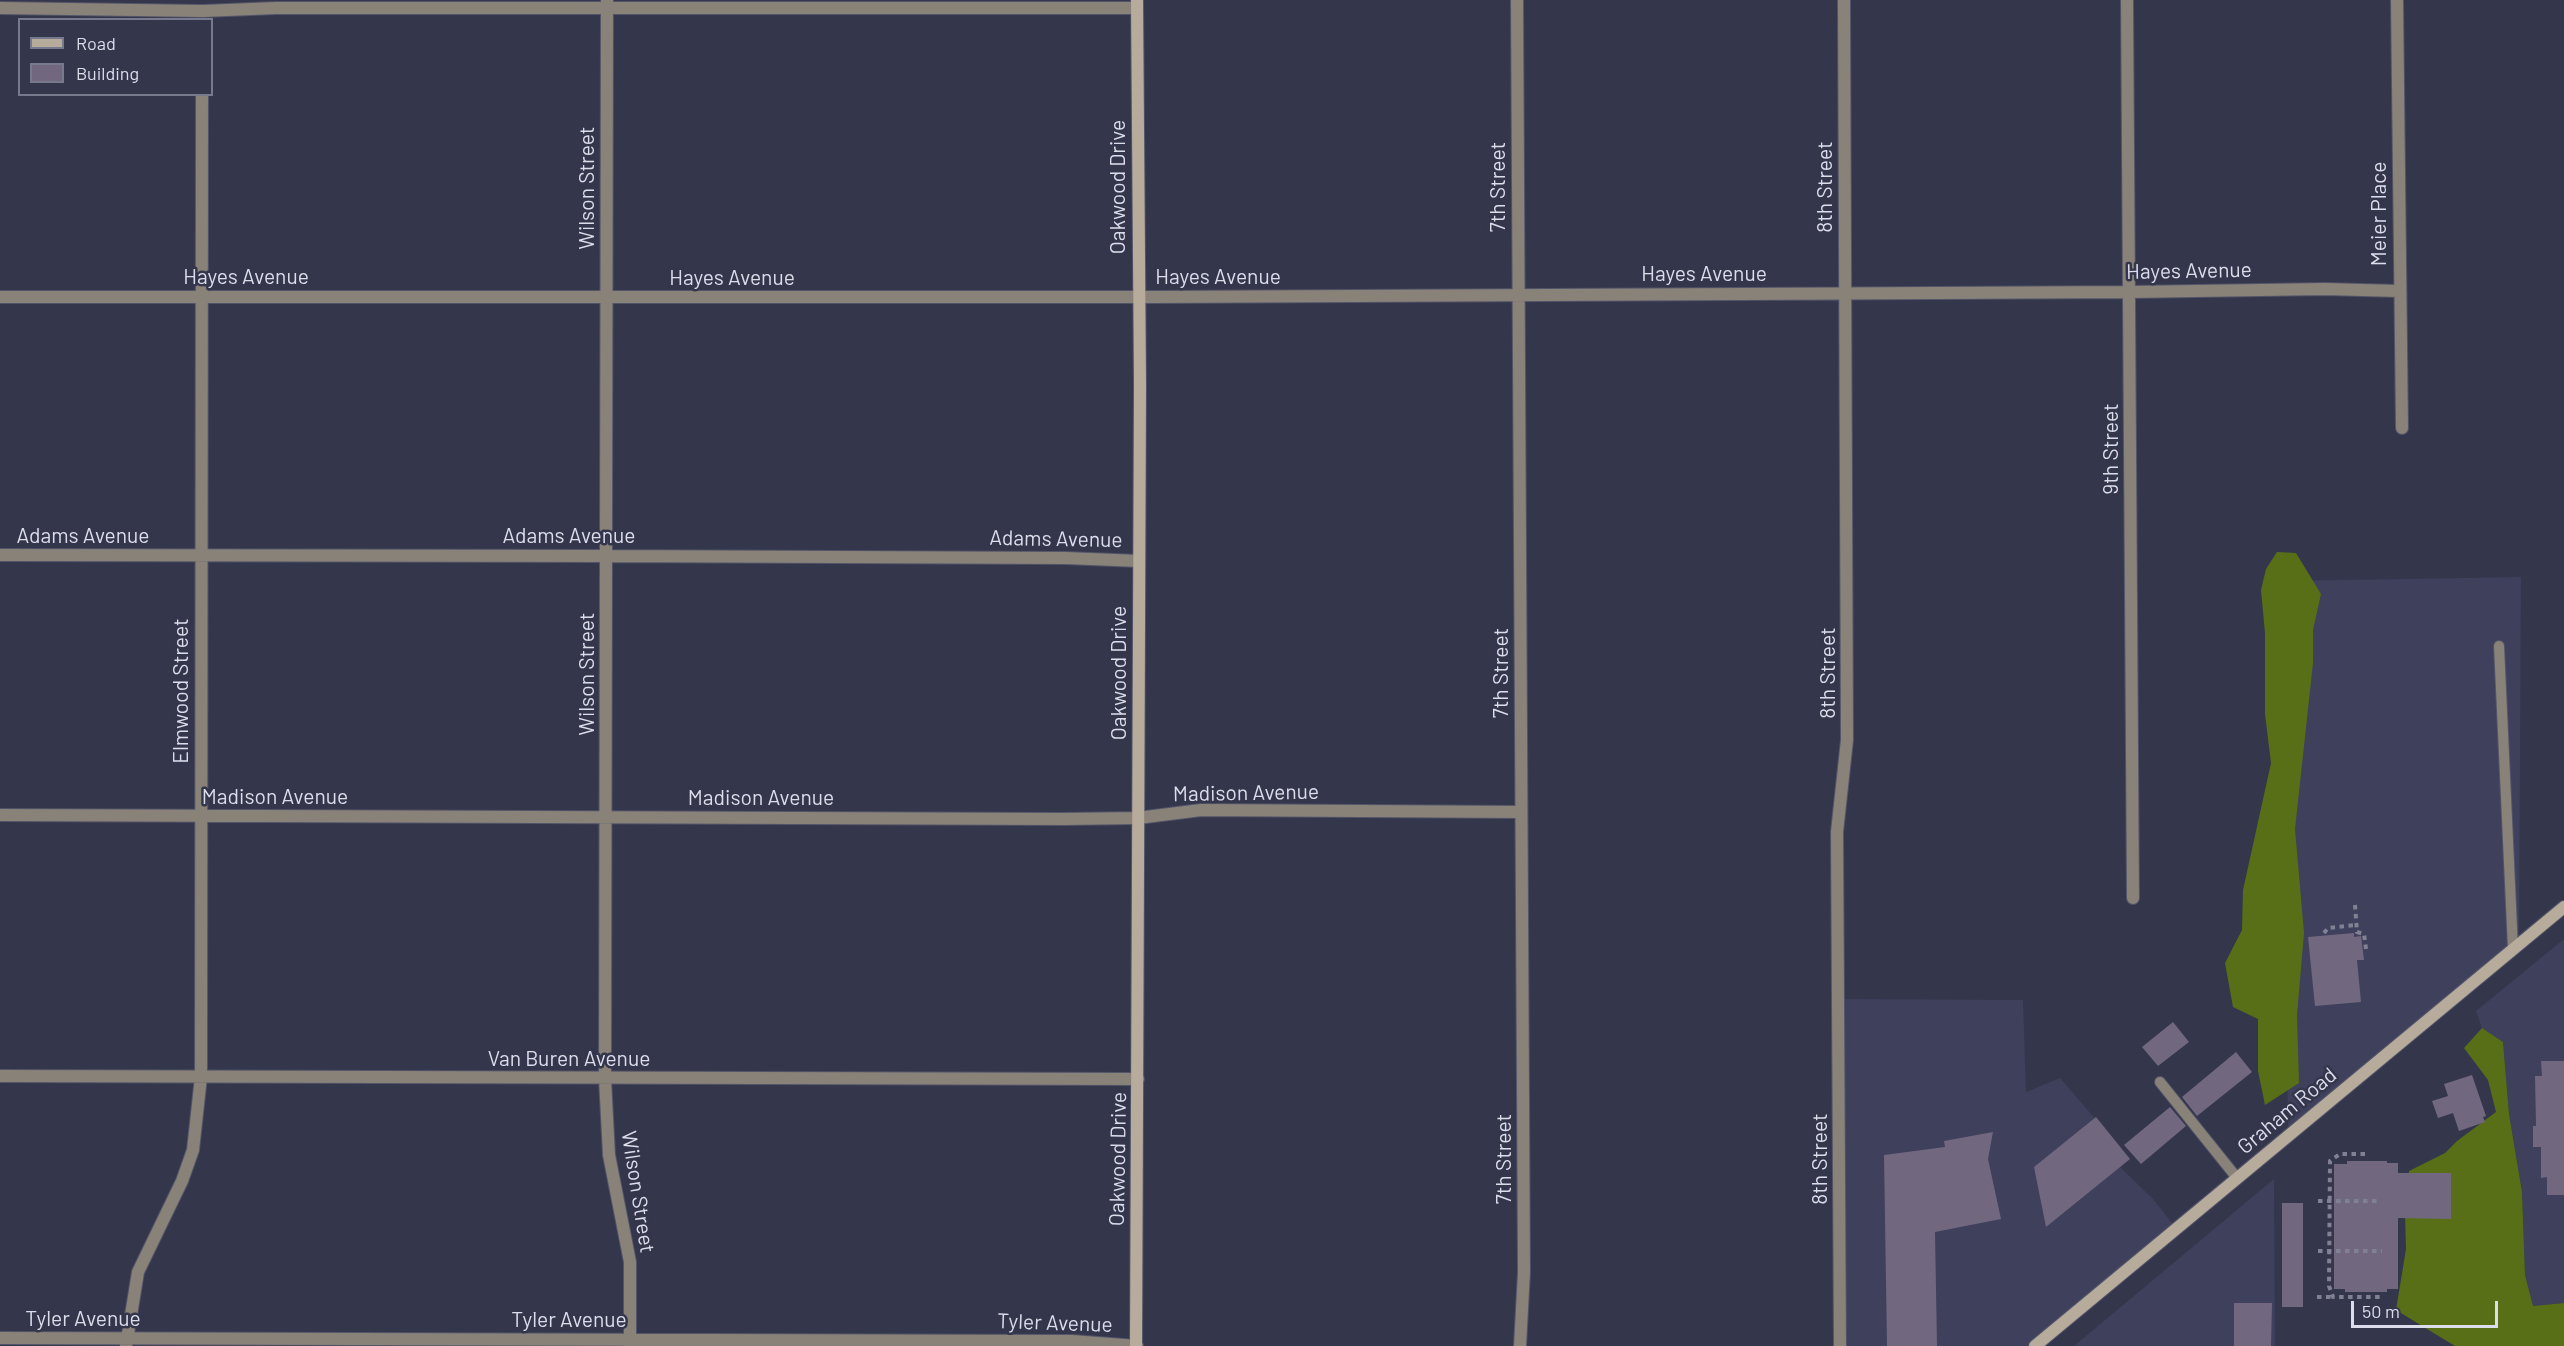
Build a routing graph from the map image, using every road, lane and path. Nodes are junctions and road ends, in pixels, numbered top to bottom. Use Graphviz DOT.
graph roads {
  1 [pos="1517,0"];
  2 [pos="1844,0"];
  3 [pos="2127,0"];
  4 [pos="2397,0"];
  5 [pos="607,4"];
  6 [pos="1137,4"];
  7 [pos="0,8"];
  8 [pos="203,10"];
  9 [pos="202,96"];
  10 [pos="2399,291"];
  11 [pos="2130,292"];
  12 [pos="1845,293"];
  13 [pos="1518,296"];
  14 [pos="0,297"];
  15 [pos="203,297"];
  16 [pos="606,297"];
  17 [pos="1138,297"];
  18 [pos="2402,428"];
  19 [pos="0,555"];
  20 [pos="201,555"];
  21 [pos="604,556"];
  22 [pos="1139,561"];
  23 [pos="2499,646"];
  24 [pos="1521,812"];
  25 [pos="0,815"];
  26 [pos="200,816"];
  27 [pos="606,818"];
  28 [pos="1138,818"];
  29 [pos="2133,898"];
  30 [pos="2355,904"];
  31 [pos="2564,907"];
  32 [pos="2355,925"];
  33 [pos="2324,933"];
  34 [pos="2513,949"];
  35 [pos="2366,950"];
  36 [pos="0,1076"];
  37 [pos="201,1077"];
  38 [pos="605,1079"];
  39 [pos="1138,1079"];
  40 [pos="2160,1082"];
  41 [pos="2366,1154"];
  42 [pos="2237,1178"];
  43 [pos="2318,1201"];
  44 [pos="2329,1201"];
  45 [pos="2381,1201"];
  46 [pos="2318,1251"];
  47 [pos="2329,1251"];
  48 [pos="2382,1251"];
  49 [pos="2317,1297"];
  50 [pos="2334,1297"];
  51 [pos="2382,1297"];
  52 [pos="0,1338"];
  53 [pos="126,1343"];
  54 [pos="630,1343"];
  55 [pos="967,1343"];
  56 [pos="1136,1346"];
  57 [pos="1520,1346"];
  58 [pos="1840,1346"];
  59 [pos="2035,1346"];
  1 -- 13 [label="street, 7th Street"];
  2 -- 12 [label="street, 8th Street"];
  3 -- 11 [label="street, 9th Street"];
  4 -- 10 [label="street, Meier Place"];
  5 -- 6 [label="street"];
  5 -- 8 [label="street"];
  5 -- 16 [label="street, Wilson Street"];
  6 -- 17 [label="street, Oakwood Drive"];
  7 -- 8 [label="street"];
  9 -- 15 [label="street, Elmwood Street"];
  10 -- 11 [label="street, Hayes Avenue"];
  10 -- 18 [label="street, Meier Place"];
  11 -- 12 [label="street, Hayes Avenue"];
  11 -- 29 [label="street, 9th Street"];
  12 -- 13 [label="street, Hayes Avenue"];
  12 -- 58 [label="street, 8th Street"];
  13 -- 17 [label="street, Hayes Avenue"];
  13 -- 24 [label="street, 7th Street"];
  14 -- 15 [label="street, Hayes Avenue"];
  15 -- 16 [label="street, Hayes Avenue"];
  15 -- 20 [label="street, Elmwood Street"];
  16 -- 17 [label="street, Hayes Avenue"];
  16 -- 21 [label="street, Wilson Street"];
  17 -- 22 [label="street, Oakwood Drive"];
  19 -- 20 [label="street, Adams Avenue"];
  20 -- 21 [label="street, Adams Avenue"];
  20 -- 26 [label="street, Elmwood Street"];
  21 -- 22 [label="street, Adams Avenue"];
  21 -- 27 [label="street, Wilson Street"];
  22 -- 28 [label="street, Oakwood Drive"];
  23 -- 34 [label="lane"];
  24 -- 28 [label="street, Madison Avenue"];
  24 -- 57 [label="street, 7th Street"];
  25 -- 26 [label="street, Madison Avenue"];
  26 -- 27 [label="street, Madison Avenue"];
  26 -- 37 [label="street, Elmwood Street"];
  27 -- 28 [label="street, Madison Avenue"];
  27 -- 38 [label="street, Wilson Street"];
  28 -- 39 [label="street, Oakwood Drive"];
  30 -- 32 [label="path"];
  31 -- 34 [label="street, Graham Road"];
  32 -- 33 [label="path"];
  32 -- 35 [label="path"];
  34 -- 42 [label="street, Graham Road"];
  36 -- 37 [label="street, Van Buren Avenue"];
  37 -- 38 [label="street, Van Buren Avenue"];
  37 -- 53 [label="street, Elmwood Street"];
  38 -- 39 [label="street, Van Buren Avenue"];
  38 -- 54 [label="street, Wilson Street"];
  39 -- 56 [label="street, Oakwood Drive"];
  40 -- 42 [label="lane"];
  41 -- 44 [label="path"];
  42 -- 59 [label="street, Graham Road"];
  43 -- 44 [label="path"];
  44 -- 45 [label="path"];
  44 -- 47 [label="path"];
  46 -- 47 [label="path"];
  47 -- 48 [label="path"];
  47 -- 50 [label="path"];
  49 -- 50 [label="path"];
  50 -- 51 [label="path"];
  52 -- 53 [label="street, Tyler Avenue"];
  53 -- 54 [label="street, Tyler Avenue"];
  54 -- 55 [label="street, Tyler Avenue"];
  55 -- 56 [label="street, Tyler Avenue"];
}
